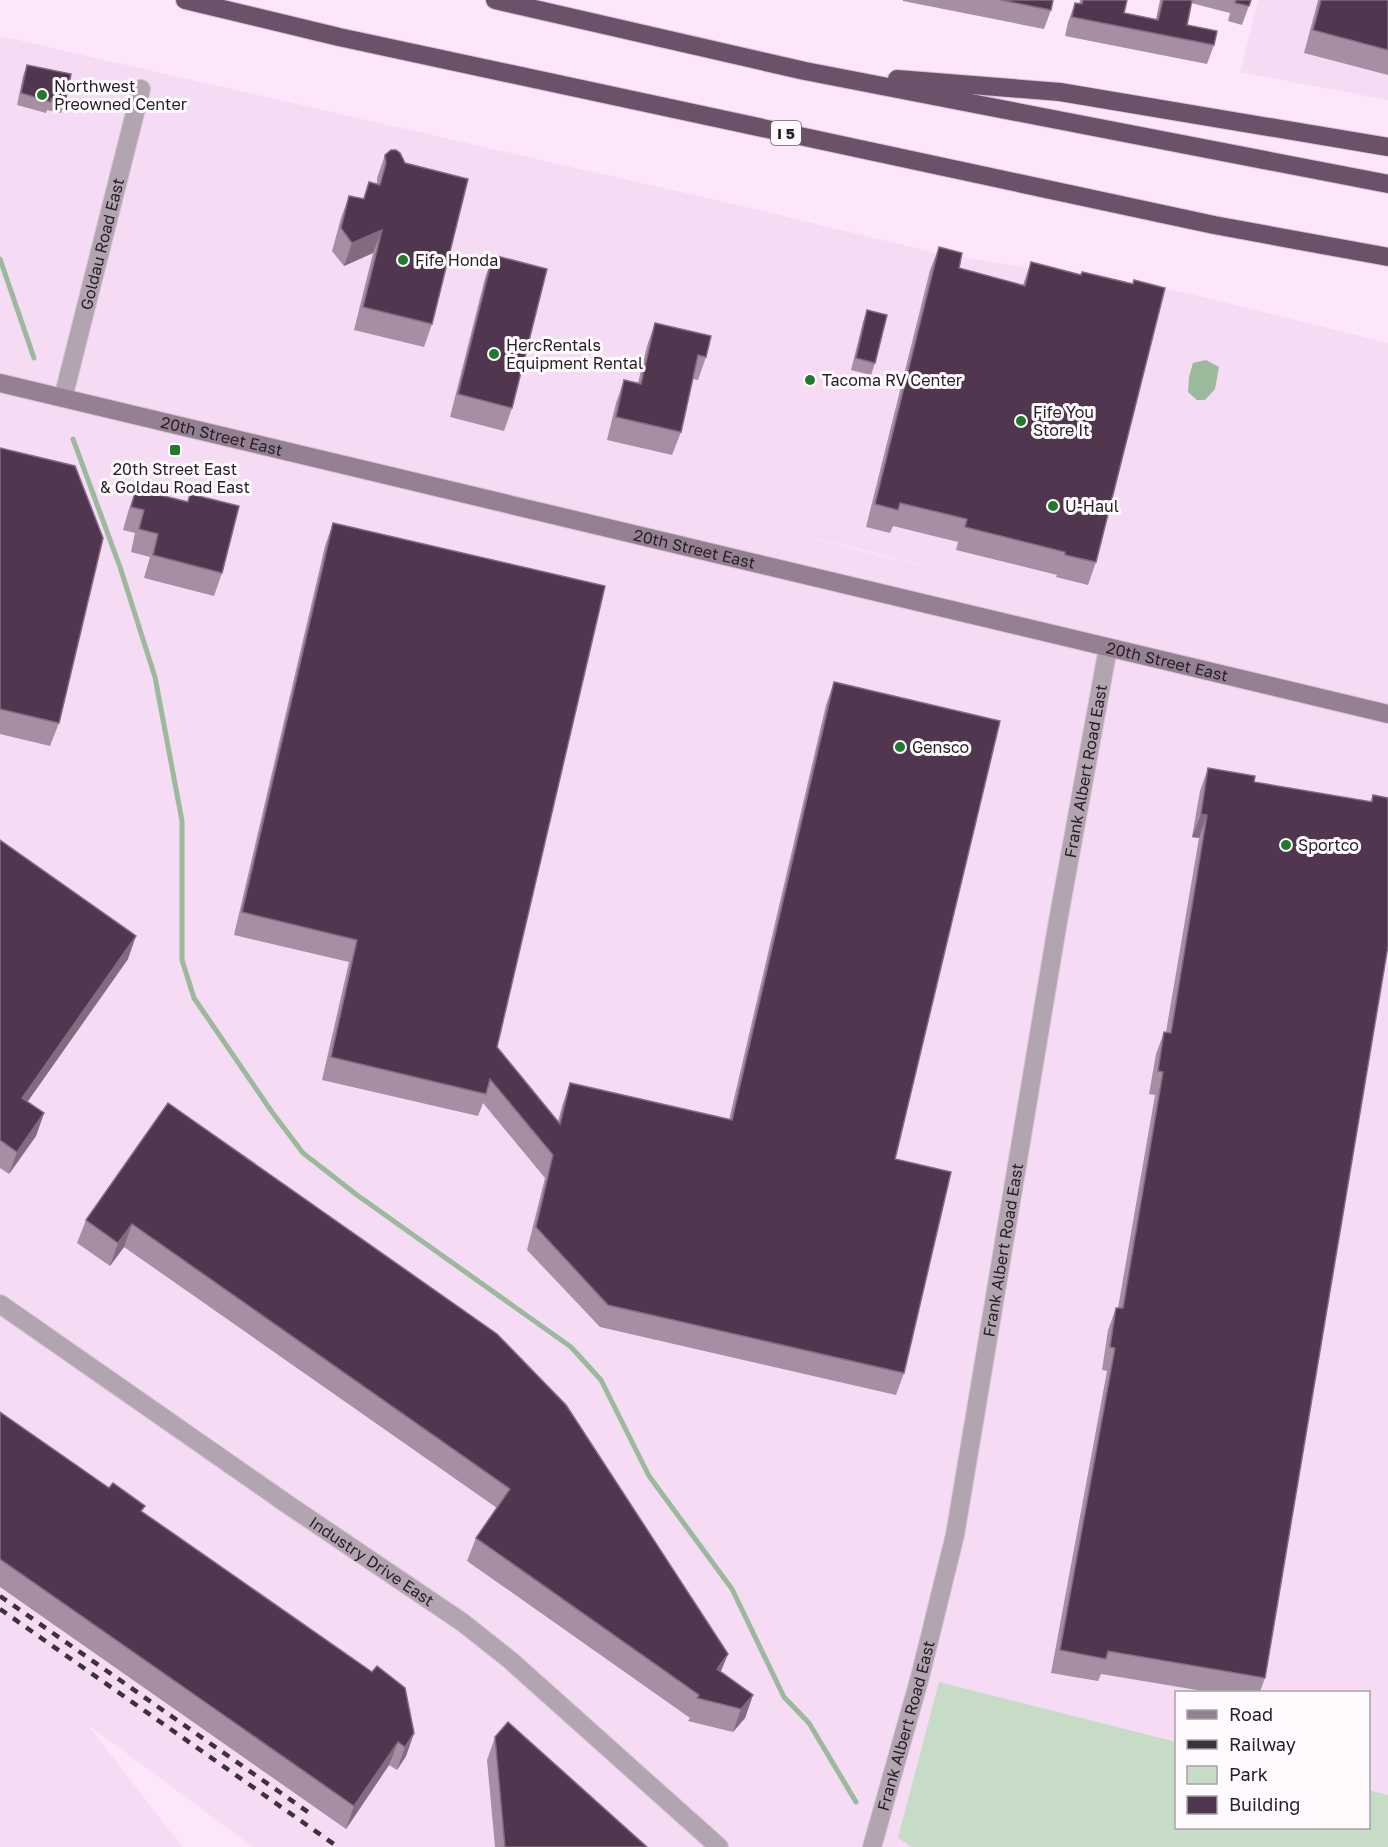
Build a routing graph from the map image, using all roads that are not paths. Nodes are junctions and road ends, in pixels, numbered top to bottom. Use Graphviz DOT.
graph roads {
  1 [pos="185,0"];
  2 [pos="495,0"];
  3 [pos="805,71"];
  4 [pos="141,89"];
  5 [pos="1388,147"];
  6 [pos="1388,184"];
  7 [pos="1388,258"];
  8 [pos="0,383"];
  9 [pos="63,398"];
  10 [pos="1108,648"];
  11 [pos="1388,714"];
  12 [pos="0,1304"];
  13 [pos="719,1847"];
  14 [pos="872,1847"];
  1 -- 7 [label="highway, I 5"];
  2 -- 3 [label="highway"];
  3 -- 5 [label="highway"];
  3 -- 6 [label="highway"];
  4 -- 9 [label="street, Goldau Road East"];
  8 -- 9 [label="main road, 20th Street East"];
  9 -- 10 [label="main road, 20th Street East"];
  10 -- 11 [label="main road, 20th Street East"];
  10 -- 14 [label="street, Frank Albert Road East"];
  12 -- 13 [label="street, Industry Drive East"];
}
